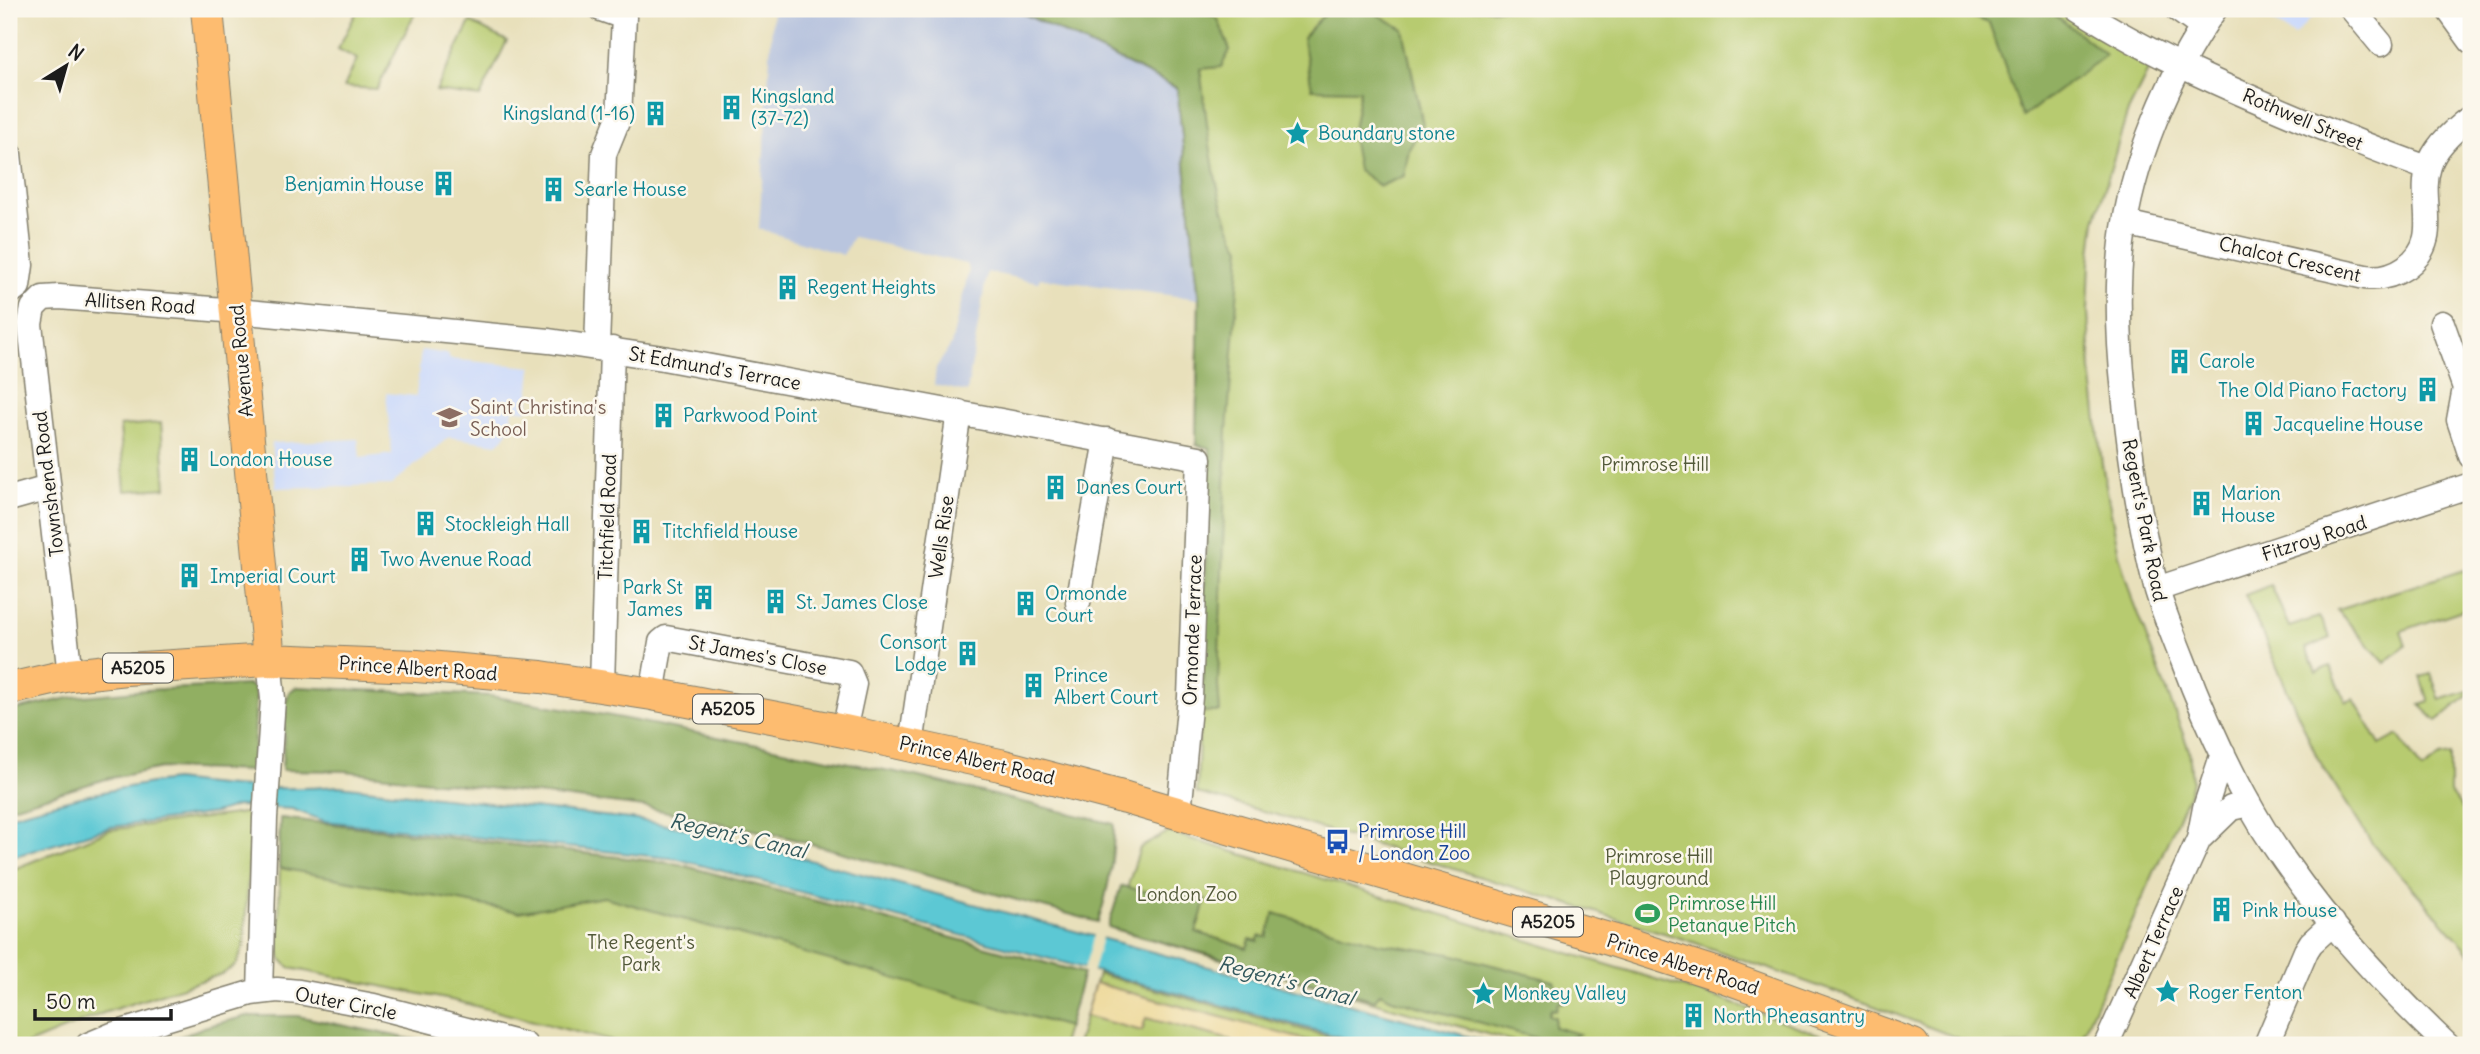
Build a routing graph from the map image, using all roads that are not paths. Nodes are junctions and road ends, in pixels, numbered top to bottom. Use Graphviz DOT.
graph roads {
  1 [pos="206,9"];
  2 [pos="601,9"];
  3 [pos="2079,9"];
  4 [pos="2177,9"];
  5 [pos="2352,9"];
  6 [pos="2448,9"];
  7 [pos="2208,18"];
  8 [pos="2471,41"];
  9 [pos="2381,44"];
  10 [pos="2180,65"];
  11 [pos="2471,117"];
  12 [pos="9,154"];
  13 [pos="2428,168"];
  14 [pos="2125,223"];
  15 [pos="14,286"];
  16 [pos="43,298"];
  17 [pos="237,311"];
  18 [pos="2442,323"];
  19 [pos="604,348"];
  20 [pos="959,412"];
  21 [pos="1107,440"];
  22 [pos="1189,456"];
  23 [pos="2471,456"];
  24 [pos="2471,485"];
  25 [pos="48,488"];
  26 [pos="9,499"];
  27 [pos="2157,589"];
  28 [pos="1078,603"];
  29 [pos="269,660"];
  30 [pos="70,675"];
  31 [pos="602,685"];
  32 [pos="9,689"];
  33 [pos="652,694"];
  34 [pos="844,731"];
  35 [pos="911,745"];
  36 [pos="2223,752"];
  37 [pos="2249,804"];
  38 [pos="1179,813"];
  39 [pos="2199,839"];
  40 [pos="2333,923"];
  41 [pos="260,992"];
  42 [pos="88,1045"];
  43 [pos="525,1045"];
  44 [pos="1913,1045"];
  45 [pos="2106,1045"];
  46 [pos="2266,1045"];
  47 [pos="2446,1045"];
  1 -- 17 [label="main road, Avenue Road"];
  2 -- 19 [label="street, Titchfield Road"];
  3 -- 10 [label="street, Rothwell Street"];
  4 -- 7 [label="street"];
  5 -- 9 [label="street"];
  6 -- 8 [label="street"];
  7 -- 10 [label="street, Regent's Park Road"];
  10 -- 13 [label="street, Rothwell Street"];
  10 -- 14 [label="street, Regent's Park Road"];
  11 -- 13 [label="street"];
  12 -- 15 [label="street"];
  13 -- 14 [label="street, Chalcot Crescent"];
  14 -- 27 [label="street, Regent's Park Road"];
  16 -- 17 [label="street, Allitsen Road"];
  16 -- 25 [label="street, Townshend Road"];
  17 -- 19 [label="street, St Edmund's Terrace"];
  17 -- 29 [label="main road, Avenue Road"];
  18 -- 23 [label="street"];
  19 -- 20 [label="street, St Edmund's Terrace"];
  19 -- 31 [label="street, Titchfield Road"];
  20 -- 21 [label="street, St Edmund's Terrace"];
  20 -- 35 [label="street, Wells Rise"];
  21 -- 22 [label="street, St Edmund's Terrace"];
  21 -- 28 [label="street"];
  22 -- 38 [label="street, Ormonde Terrace"];
  24 -- 27 [label="street, Fitzroy Road"];
  25 -- 26 [label="street"];
  25 -- 30 [label="street, Townshend Road"];
  27 -- 36 [label="street, Regent's Park Road"];
  29 -- 30 [label="main road, Prince Albert Road / A5205"];
  29 -- 31 [label="main road, Prince Albert Road / A5205"];
  29 -- 41 [label="street, Avenue Road"];
  30 -- 32 [label="main road, Prince Albert Road / A5205"];
  31 -- 33 [label="main road, Prince Albert Road / A5205"];
  33 -- 34 [label="main road, Prince Albert Road / A5205"];
  33 -- 34 [label="street, St James's Close"];
  34 -- 35 [label="main road, Prince Albert Road / A5205"];
  35 -- 38 [label="main road, Prince Albert Road / A5205"];
  36 -- 37 [label="street, Regent's Park Road"];
  36 -- 39 [label="street, Albert Terrace"];
  37 -- 39 [label="street, Albert Terrace"];
  37 -- 40 [label="street, Regent's Park Road"];
  38 -- 44 [label="main road, Prince Albert Road / A5205"];
  39 -- 45 [label="street, Albert Terrace"];
  40 -- 46 [label="street"];
  40 -- 47 [label="street, Regent's Park Road"];
  41 -- 42 [label="street, Outer Circle"];
  41 -- 43 [label="street, Outer Circle"];
}
